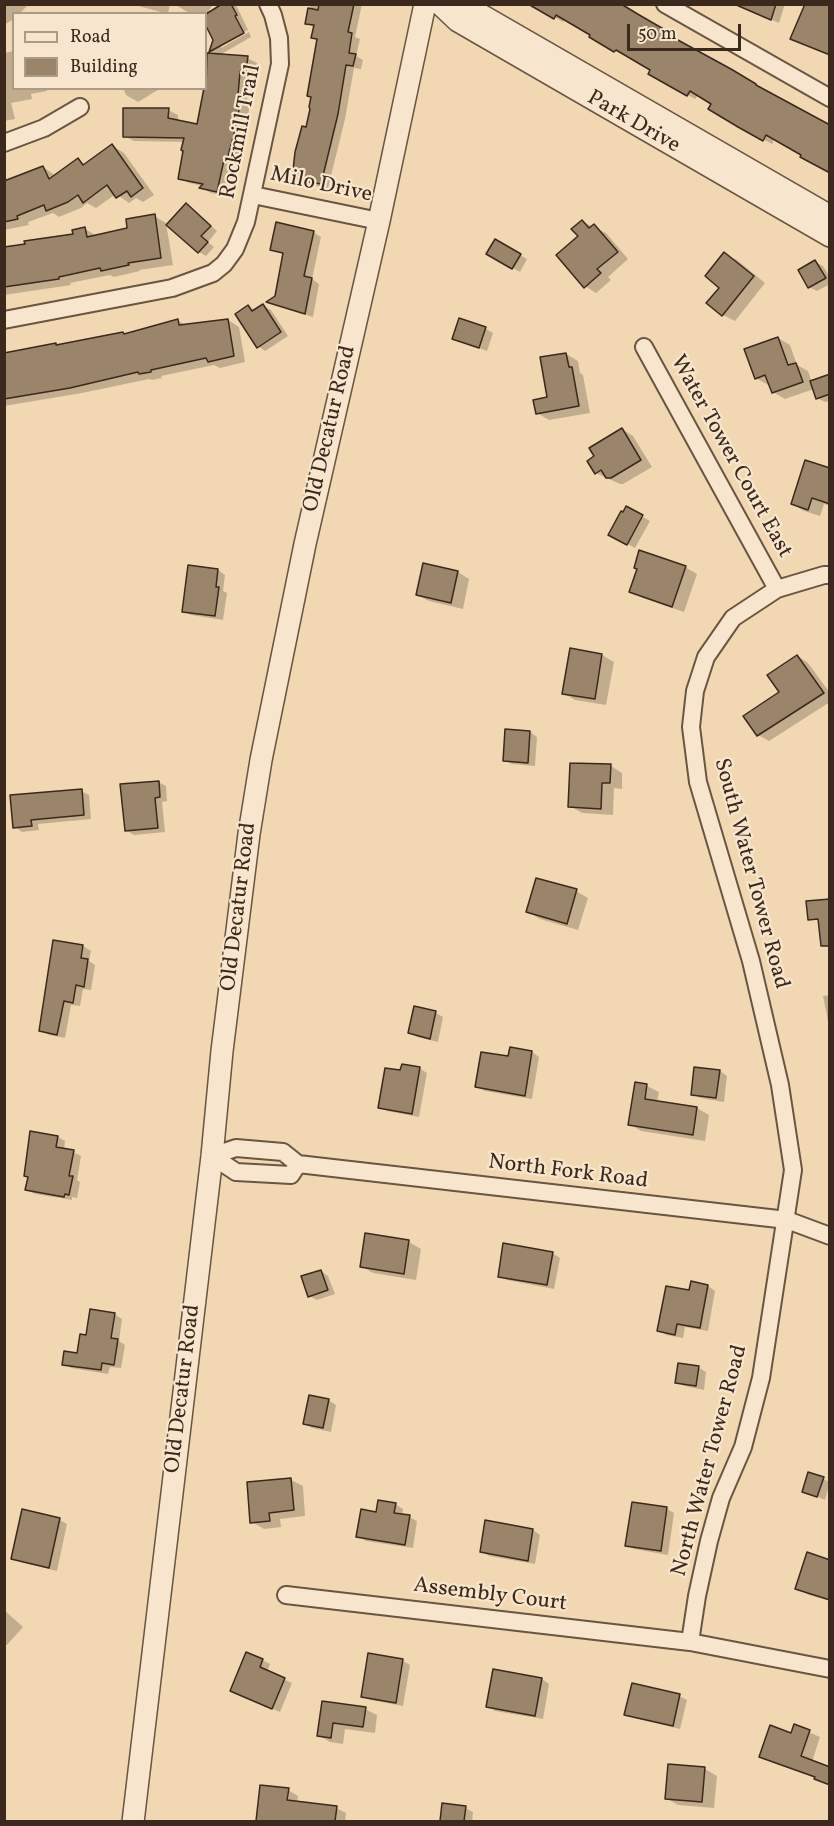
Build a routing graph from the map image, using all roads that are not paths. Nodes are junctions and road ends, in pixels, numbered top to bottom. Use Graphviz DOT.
graph roads {
  1 [pos="268,4"];
  2 [pos="425,4"];
  3 [pos="440,4"];
  4 [pos="459,4"];
  5 [pos="665,4"];
  6 [pos="687,10"];
  7 [pos="830,98"];
  8 [pos="80,107"];
  9 [pos="4,143"];
  10 [pos="253,195"];
  11 [pos="830,216"];
  12 [pos="379,221"];
  13 [pos="830,236"];
  14 [pos="4,320"];
  15 [pos="644,347"];
  16 [pos="830,575"];
  17 [pos="777,589"];
  18 [pos="212,1156"];
  19 [pos="298,1164"];
  20 [pos="787,1220"];
  21 [pos="830,1236"];
  22 [pos="286,1595"];
  23 [pos="690,1642"];
  24 [pos="830,1669"];
  25 [pos="133,1821"];
  1 -- 10 [label="street, Rockmill Trail"];
  2 -- 12 [label="street, Old Decatur Road"];
  3 -- 13 [label="street, Park Drive"];
  4 -- 11 [label="street, Park Drive"];
  5 -- 6 [label="street"];
  6 -- 7 [label="street"];
  8 -- 9 [label="street"];
  10 -- 12 [label="street, Milo Drive"];
  10 -- 14 [label="street, Rockmill Trail"];
  12 -- 18 [label="street, Old Decatur Road"];
  15 -- 17 [label="street, Water Tower Court East"];
  16 -- 17 [label="street, South Water Tower Road"];
  17 -- 20 [label="street, South Water Tower Road"];
  18 -- 19 [label="street, North Fork Road"];
  18 -- 19 [label="street, North Fork Road"];
  18 -- 25 [label="street, Old Decatur Road"];
  19 -- 20 [label="street, North Fork Road"];
  20 -- 21 [label="street, North Fork Road"];
  20 -- 23 [label="street, North Water Tower Road"];
  22 -- 23 [label="street, Assembly Court"];
  23 -- 24 [label="street, Assembly Court"];
}
